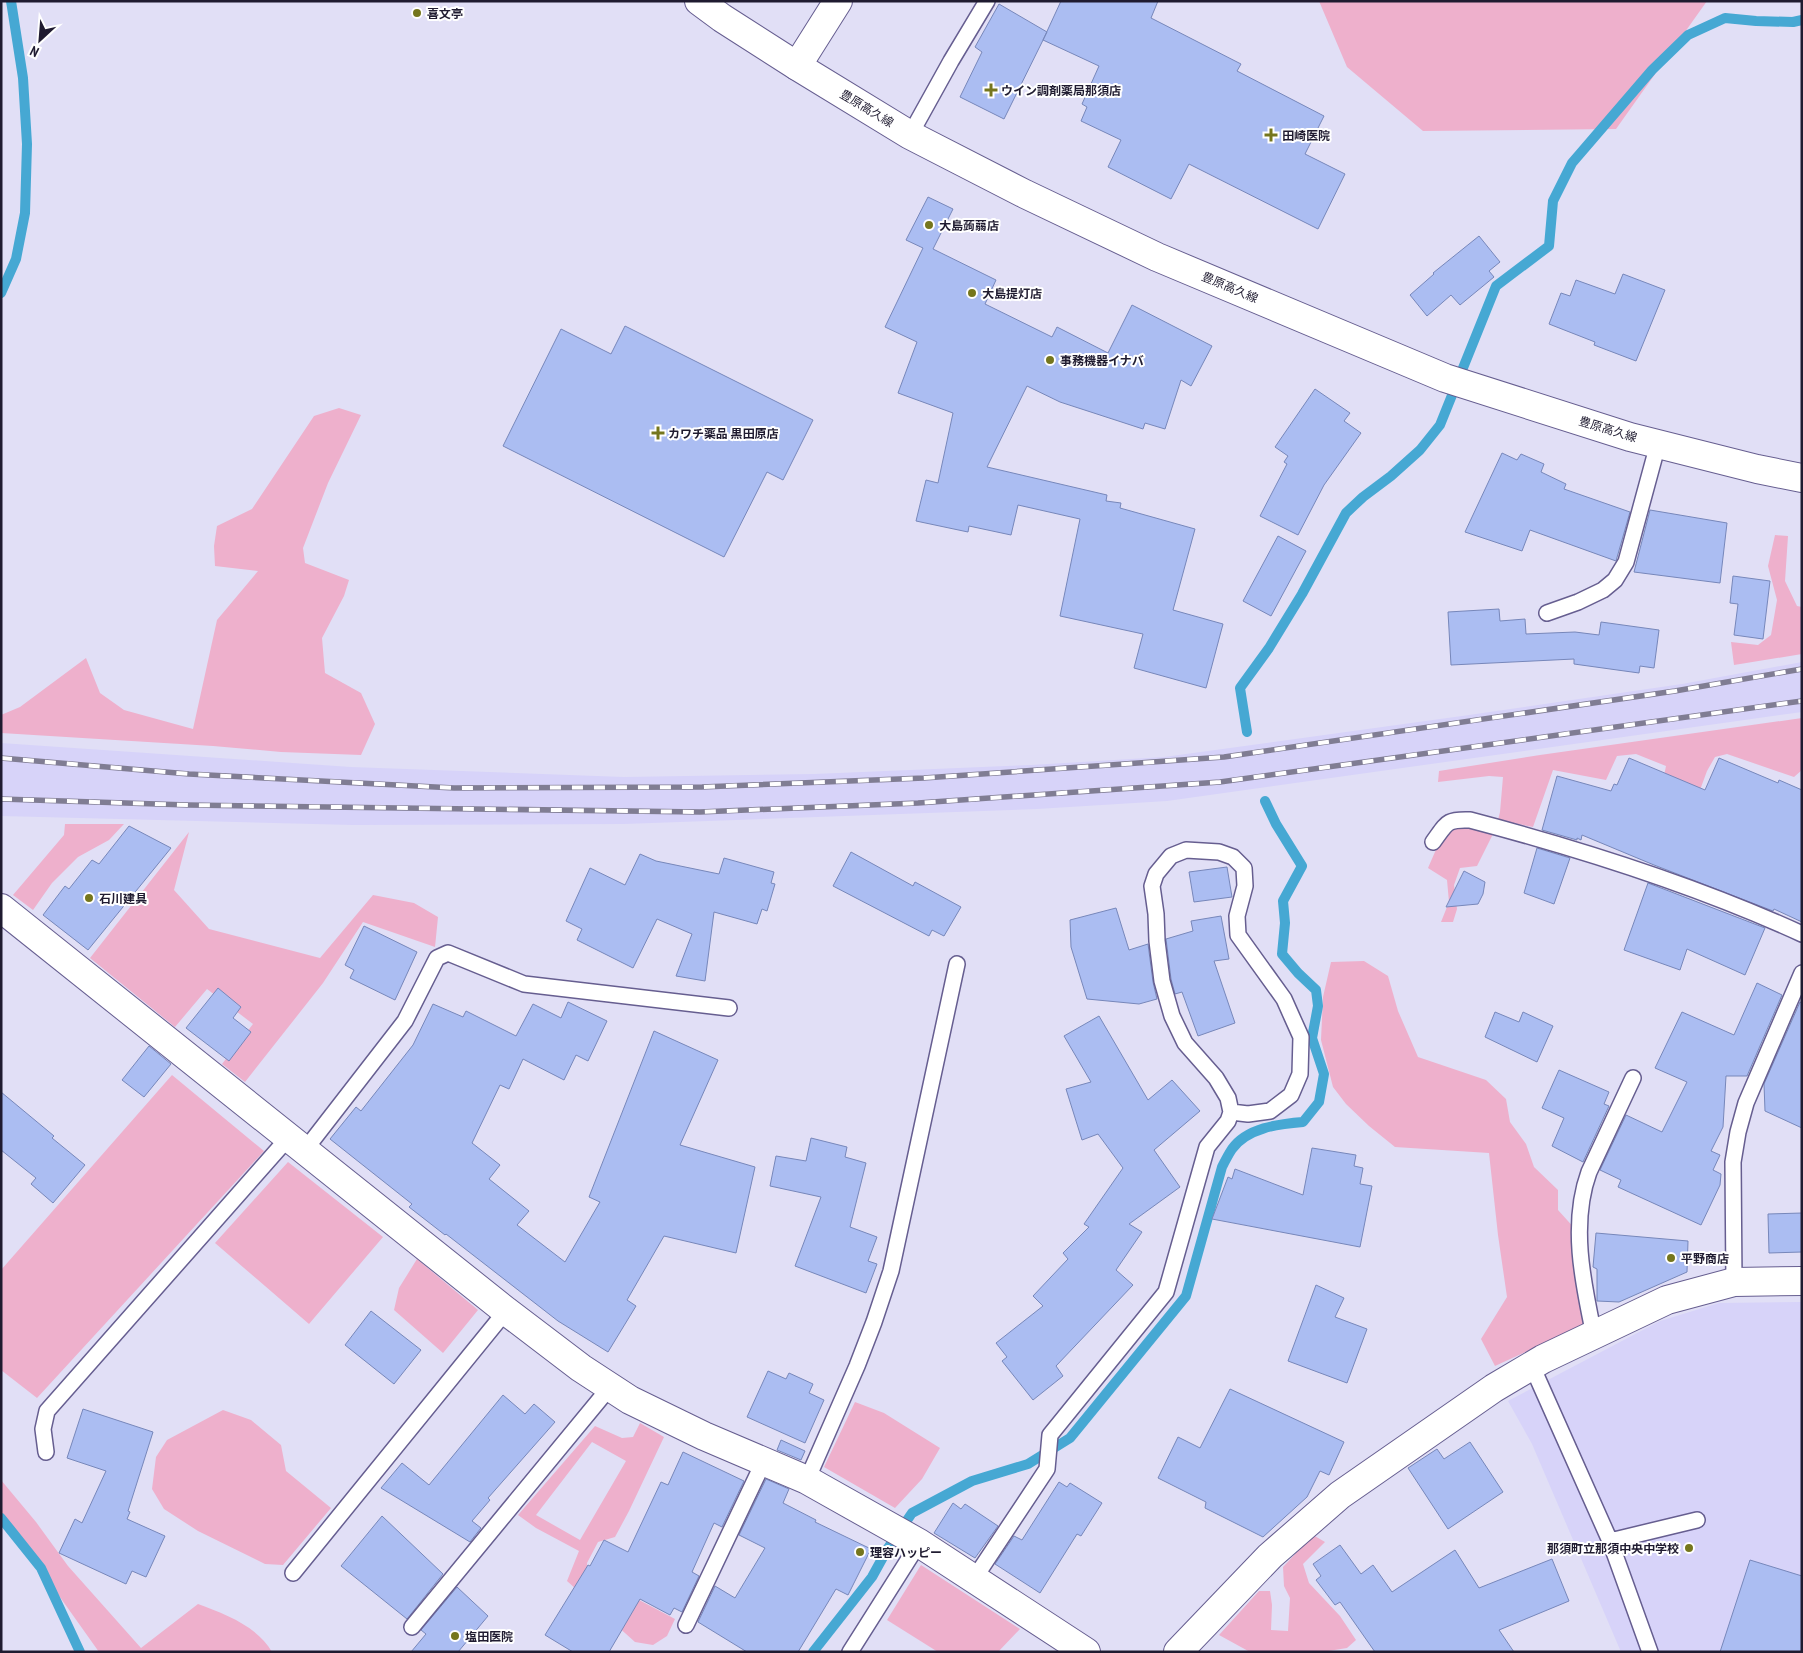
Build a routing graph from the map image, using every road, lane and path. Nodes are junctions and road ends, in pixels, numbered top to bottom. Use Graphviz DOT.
graph roads {
  1 [pos="699,1"];
  2 [pos="838,1"];
  3 [pos="988,1"];
  4 [pos="798,66"];
  5 [pos="910,135"];
  6 [pos="1658,444"];
  7 [pos="1802,478"];
  8 [pos="1546,613"];
  9 [pos="1433,842"];
  10 [pos="1,908"];
  11 [pos="1802,934"];
  12 [pos="957,964"];
  13 [pos="1802,973"];
  14 [pos="729,1008"];
  15 [pos="1633,1078"];
  16 [pos="1231,1112"];
  17 [pos="297,1144"];
  18 [pos="1802,1281"];
  19 [pos="1734,1282"];
  20 [pos="506,1311"];
  21 [pos="1594,1335"];
  22 [pos="1532,1366"];
  23 [pos="610,1387"];
  24 [pos="46,1452"];
  25 [pos="764,1461"];
  26 [pos="807,1480"];
  27 [pos="1697,1520"];
  28 [pos="1610,1541"];
  29 [pos="919,1543"];
  30 [pos="294,1573"];
  31 [pos="974,1579"];
  32 [pos="686,1625"];
  33 [pos="412,1627"];
  34 [pos="850,1652"];
  35 [pos="1086,1652"];
  36 [pos="1178,1652"];
  37 [pos="1650,1652"];
  1 -- 4 [label="street, 豊原高久線"];
  2 -- 4 [label="street"];
  3 -- 5 [label="lane"];
  4 -- 5 [label="street, 豊原高久線"];
  5 -- 6 [label="street, 豊原高久線"];
  6 -- 7 [label="street, 豊原高久線"];
  6 -- 8 [label="lane"];
  9 -- 11 [label="lane"];
  10 -- 17 [label="street"];
  12 -- 26 [label="lane"];
  13 -- 19 [label="lane"];
  14 -- 17 [label="lane"];
  15 -- 21 [label="lane"];
  16 -- 16 [label="lane"];
  16 -- 31 [label="lane"];
  17 -- 20 [label="street"];
  17 -- 24 [label="lane"];
  18 -- 19 [label="street"];
  19 -- 21 [label="street"];
  20 -- 23 [label="street"];
  20 -- 30 [label="lane"];
  21 -- 22 [label="street"];
  22 -- 28 [label="lane"];
  22 -- 36 [label="street"];
  23 -- 25 [label="street"];
  23 -- 33 [label="lane"];
  25 -- 26 [label="street"];
  25 -- 32 [label="lane"];
  26 -- 29 [label="street"];
  27 -- 28 [label="lane"];
  28 -- 37 [label="lane"];
  29 -- 31 [label="street"];
  29 -- 34 [label="lane"];
  31 -- 35 [label="street"];
}
